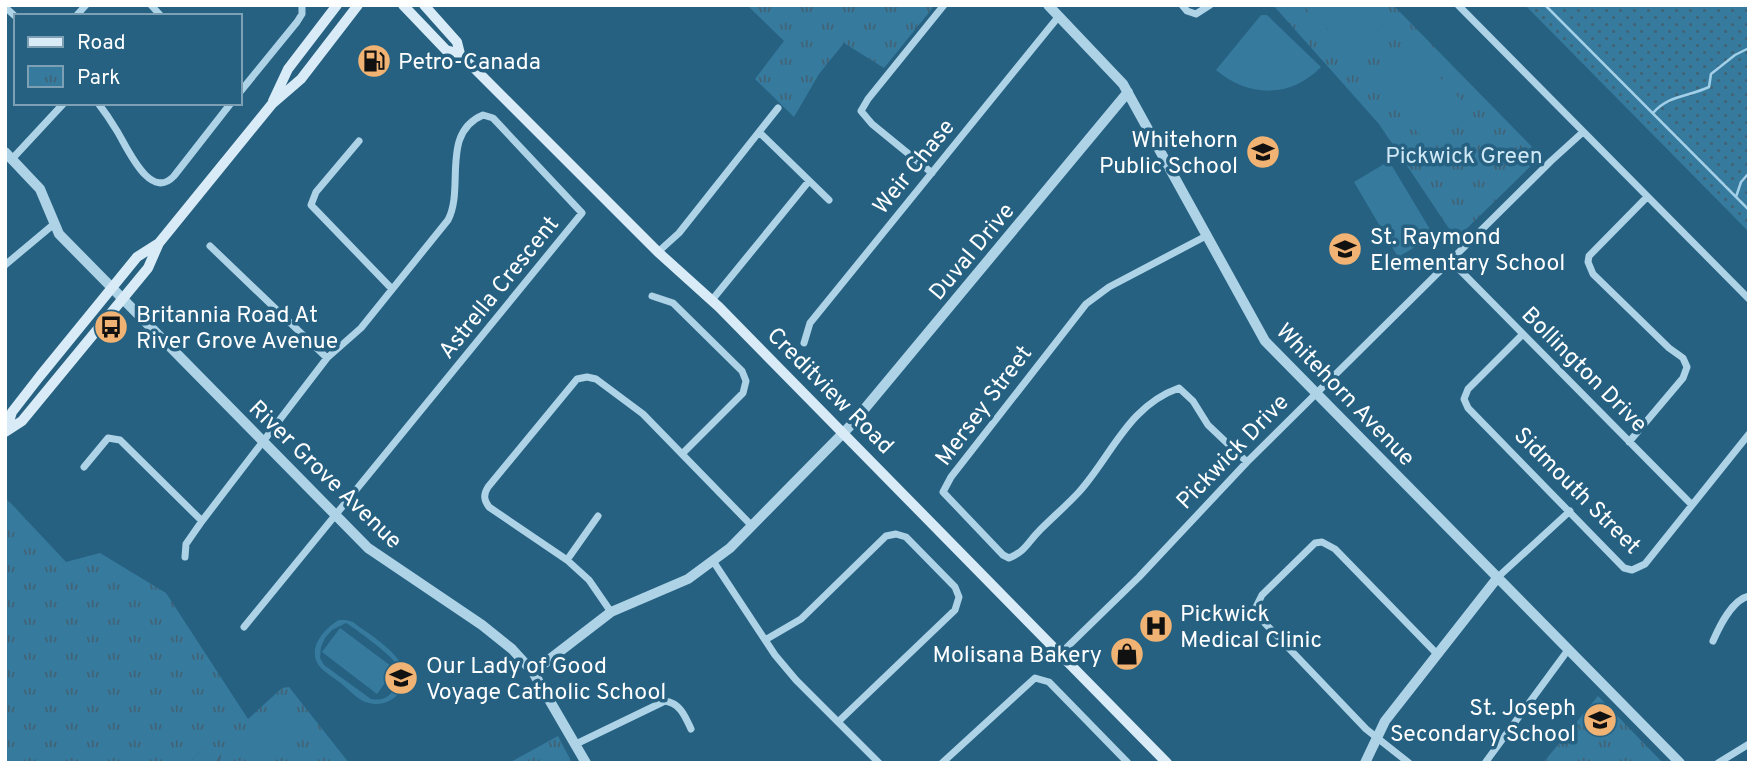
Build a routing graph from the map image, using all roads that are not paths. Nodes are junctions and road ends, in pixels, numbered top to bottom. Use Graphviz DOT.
graph roads {
  1 [pos="302,5"];
  2 [pos="337,5"];
  3 [pos="358,5"];
  4 [pos="402,5"];
  5 [pos="424,5"];
  6 [pos="944,5"];
  7 [pos="1048,5"];
  8 [pos="1182,5"];
  9 [pos="1210,5"];
  10 [pos="1458,5"];
  11 [pos="1059,16"];
  12 [pos="460,54"];
  13 [pos="242,90"];
  14 [pos="1128,92"];
  15 [pos="272,104"];
  16 [pos="62,105"];
  17 [pos="99,105"];
  18 [pos="229,105"];
  19 [pos="778,108"];
  20 [pos="759,132"];
  21 [pos="1583,132"];
  22 [pos="359,141"];
  23 [pos="9,156"];
  24 [pos="932,173"];
  25 [pos="809,181"];
  26 [pos="1647,197"];
  27 [pos="829,200"];
  28 [pos="54,223"];
  29 [pos="1206,236"];
  30 [pos="159,243"];
  31 [pos="210,246"];
  32 [pos="658,251"];
  33 [pos="1451,261"];
  34 [pos="5,265"];
  35 [pos="111,288"];
  36 [pos="392,289"];
  37 [pos="652,296"];
  38 [pos="122,299"];
  39 [pos="1749,299"];
  40 [pos="712,300"];
  41 [pos="1523,334"];
  42 [pos="804,343"];
  43 [pos="327,358"];
  44 [pos="1315,393"];
  45 [pos="5,432"];
  46 [pos="844,434"];
  47 [pos="1747,440"];
  48 [pos="263,441"];
  49 [pos="1629,442"];
  50 [pos="683,453"];
  51 [pos="1247,463"];
  52 [pos="84,467"];
  53 [pos="1692,505"];
  54 [pos="1570,511"];
  55 [pos="336,516"];
  56 [pos="598,516"];
  57 [pos="202,521"];
  58 [pos="752,526"];
  59 [pos="185,557"];
  60 [pos="567,560"];
  61 [pos="713,561"];
  62 [pos="1499,577"];
  63 [pos="1749,596"];
  64 [pos="611,612"];
  65 [pos="244,627"];
  66 [pos="765,640"];
  67 [pos="1713,641"];
  68 [pos="1568,650"];
  69 [pos="1061,653"];
  70 [pos="1438,655"];
  71 [pos="533,672"];
  72 [pos="839,721"];
  73 [pos="691,729"];
  74 [pos="1377,738"];
  75 [pos="576,744"];
  76 [pos="1749,744"];
  77 [pos="586,763"];
  78 [pos="879,763"];
  79 [pos="943,763"];
  80 [pos="1128,763"];
  81 [pos="1167,763"];
  82 [pos="1365,763"];
  83 [pos="1409,763"];
  84 [pos="1485,763"];
  85 [pos="1680,763"];
  86 [pos="1718,763"];
  1 -- 13 [label="street"];
  2 -- 15 [label="main road"];
  3 -- 15 [label="main road"];
  4 -- 12 [label="main road, Creditview Road"];
  5 -- 12 [label="main road, Creditview Road"];
  6 -- 24 [label="street"];
  7 -- 11 [label="street, Whitehorn Avenue"];
  8 -- 9 [label="street"];
  10 -- 21 [label="street"];
  11 -- 14 [label="street, Whitehorn Avenue"];
  11 -- 24 [label="street, Weir Chase"];
  12 -- 32 [label="main road, Creditview Road"];
  14 -- 29 [label="street, Whitehorn Avenue"];
  14 -- 46 [label="street, Duval Drive"];
  15 -- 30 [label="main road"];
  16 -- 23 [label="street"];
  17 -- 18 [label="street"];
  19 -- 20 [label="street"];
  20 -- 25 [label="street"];
  20 -- 32 [label="street"];
  21 -- 26 [label="street"];
  21 -- 33 [label="street, Pickwick Drive"];
  22 -- 36 [label="street"];
  23 -- 28 [label="street, River Grove Avenue"];
  24 -- 42 [label="street, Weir Chase"];
  25 -- 27 [label="street"];
  25 -- 40 [label="street"];
  26 -- 39 [label="street"];
  26 -- 49 [label="street"];
  28 -- 34 [label="street"];
  28 -- 35 [label="street, River Grove Avenue"];
  29 -- 44 [label="street, Whitehorn Avenue"];
  29 -- 51 [label="street, Mersey Street"];
  30 -- 35 [label="main road"];
  30 -- 38 [label="main road"];
  31 -- 43 [label="street"];
  32 -- 40 [label="main road, Creditview Road"];
  33 -- 41 [label="street, Bollington Drive"];
  33 -- 44 [label="street, Pickwick Drive"];
  35 -- 38 [label="street, River Grove Avenue"];
  35 -- 45 [label="main road"];
  36 -- 43 [label="street, Astrella Crescent"];
  36 -- 55 [label="street, Astrella Crescent"];
  37 -- 50 [label="street"];
  38 -- 45 [label="main road"];
  38 -- 48 [label="street, River Grove Avenue"];
  40 -- 46 [label="main road, Creditview Road"];
  41 -- 49 [label="street, Bollington Drive"];
  41 -- 54 [label="street, Sidmouth Street"];
  43 -- 48 [label="street, Astrella Crescent"];
  44 -- 51 [label="street, Pickwick Drive"];
  44 -- 62 [label="street, Whitehorn Avenue"];
  46 -- 58 [label="street, Duval Drive"];
  46 -- 69 [label="main road, Creditview Road"];
  47 -- 53 [label="street, Sidmouth Street"];
  48 -- 55 [label="street, River Grove Avenue"];
  48 -- 57 [label="street, Astrella Crescent"];
  49 -- 53 [label="street, Bollington Drive"];
  50 -- 58 [label="street"];
  50 -- 60 [label="street"];
  51 -- 69 [label="street, Pickwick Drive"];
  52 -- 57 [label="street"];
  53 -- 54 [label="street, Sidmouth Street"];
  54 -- 62 [label="street"];
  55 -- 65 [label="street"];
  55 -- 71 [label="street, River Grove Avenue"];
  56 -- 60 [label="street"];
  57 -- 59 [label="street, Astrella Crescent"];
  58 -- 61 [label="street, Duval Drive"];
  60 -- 64 [label="street"];
  61 -- 64 [label="street, Duval Drive"];
  61 -- 66 [label="street"];
  62 -- 68 [label="street, Whitehorn Avenue"];
  62 -- 70 [label="street"];
  63 -- 67 [label="street"];
  64 -- 71 [label="street, Duval Drive"];
  66 -- 72 [label="street"];
  66 -- 72 [label="street"];
  68 -- 84 [label="street"];
  68 -- 85 [label="street, Whitehorn Avenue"];
  69 -- 81 [label="main road, Creditview Road"];
  70 -- 74 [label="street"];
  70 -- 74 [label="street"];
  71 -- 75 [label="street, River Grove Avenue"];
  72 -- 78 [label="street"];
  73 -- 75 [label="street"];
  74 -- 82 [label="street"];
  74 -- 83 [label="street"];
  75 -- 77 [label="street, River Grove Avenue"];
  76 -- 86 [label="street"];
  79 -- 80 [label="street"];
}
